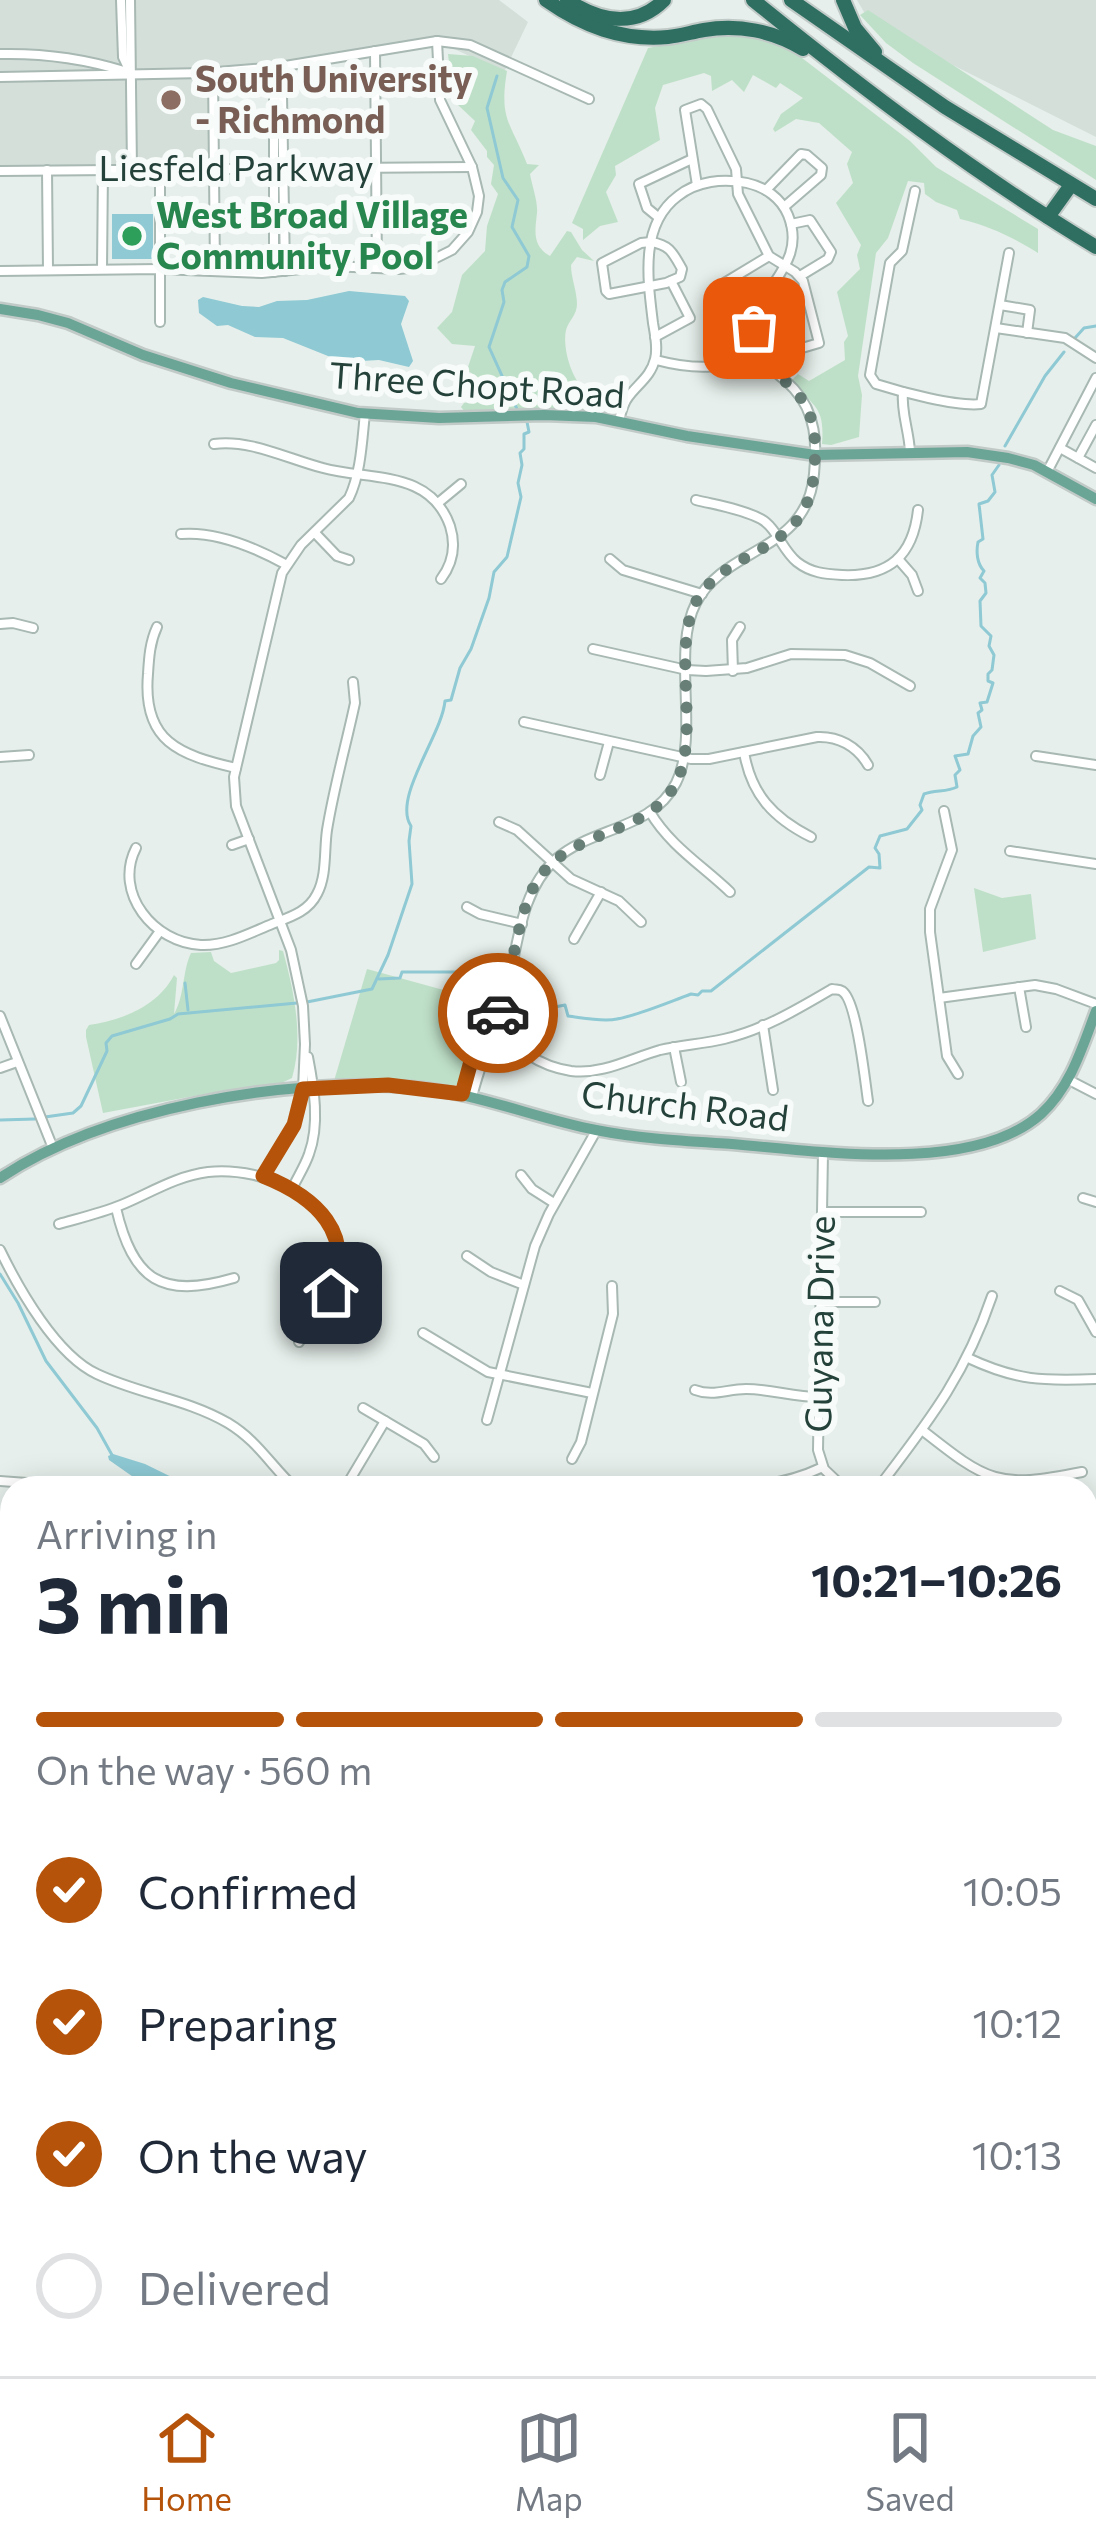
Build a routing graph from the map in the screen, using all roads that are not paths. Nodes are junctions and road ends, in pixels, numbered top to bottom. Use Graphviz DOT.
graph roads {
  1 [pos="121,0"];
  2 [pos="130,0"];
  3 [pos="530,0"];
  4 [pos="546,0"];
  5 [pos="567,0"];
  6 [pos="664,0"];
  7 [pos="753,0"];
  8 [pos="791,0"];
  9 [pos="843,0"];
  10 [pos="673,38"];
  11 [pos="437,40"];
  12 [pos="375,51"];
  13 [pos="0,54"];
  14 [pos="279,67"];
  15 [pos="213,72"];
  16 [pos="131,73"];
  17 [pos="0,77"];
  18 [pos="875,96"];
  19 [pos="589,99"];
  20 [pos="945,107"];
  21 [pos="692,159"];
  22 [pos="472,166"];
  23 [pos="279,167"];
  24 [pos="376,167"];
  25 [pos="214,168"];
  26 [pos="103,169"];
  27 [pos="132,169"];
  28 [pos="160,169"];
  29 [pos="0,170"];
  30 [pos="47,170"];
  31 [pos="738,182"];
  32 [pos="697,185"];
  33 [pos="1071,185"];
  34 [pos="766,190"];
  35 [pos="915,191"];
  36 [pos="1096,200"];
  37 [pos="784,207"];
  38 [pos="1048,217"];
  39 [pos="658,218"];
  40 [pos="790,224"];
  41 [pos="651,242"];
  42 [pos="1096,247"];
  43 [pos="1009,254"];
  44 [pos="769,256"];
  45 [pos="786,266"];
  46 [pos="377,267"];
  47 [pos="102,269"];
  48 [pos="159,269"];
  49 [pos="48,270"];
  50 [pos="214,271"];
  51 [pos="279,271"];
  52 [pos="0,272"];
  53 [pos="800,276"];
  54 [pos="671,281"];
  55 [pos="650,286"];
  56 [pos="768,295"];
  57 [pos="1000,305"];
  58 [pos="0,309"];
  59 [pos="755,318"];
  60 [pos="160,322"];
  61 [pos="996,328"];
  62 [pos="1027,333"];
  63 [pos="655,337"];
  64 [pos="759,354"];
  65 [pos="1096,358"];
  66 [pos="655,360"];
  67 [pos="1096,378"];
  68 [pos="903,392"];
  69 [pos="364,413"];
  70 [pos="619,421"];
  71 [pos="1096,425"];
  72 [pos="214,444"];
  73 [pos="1060,448"];
  74 [pos="910,452"];
  75 [pos="815,455"];
  76 [pos="1078,458"];
  77 [pos="1096,468"];
  78 [pos="1047,472"];
  79 [pos="356,474"];
  80 [pos="461,484"];
  81 [pos="1096,499"];
  82 [pos="696,500"];
  83 [pos="438,503"];
  84 [pos="918,510"];
  85 [pos="315,532"];
  86 [pos="181,534"];
  87 [pos="778,539"];
  88 [pos="898,559"];
  89 [pos="349,560"];
  90 [pos="610,560"];
  91 [pos="285,564"];
  92 [pos="441,579"];
  93 [pos="918,591"];
  94 [pos="702,594"];
  95 [pos="0,624"];
  96 [pos="158,627"];
  97 [pos="740,627"];
  98 [pos="33,628"];
  99 [pos="593,649"];
  100 [pos="686,670"];
  101 [pos="733,670"];
  102 [pos="353,682"];
  103 [pos="910,686"];
  104 [pos="524,722"];
  105 [pos="609,742"];
  106 [pos="744,752"];
  107 [pos="29,755"];
  108 [pos="1036,756"];
  109 [pos="0,757"];
  110 [pos="682,758"];
  111 [pos="868,765"];
  112 [pos="1096,765"];
  113 [pos="236,768"];
  114 [pos="600,775"];
  115 [pos="944,811"];
  116 [pos="650,812"];
  117 [pos="499,822"];
  118 [pos="811,837"];
  119 [pos="249,839"];
  120 [pos="232,845"];
  121 [pos="136,848"];
  122 [pos="1010,851"];
  123 [pos="552,862"];
  124 [pos="1096,865"];
  125 [pos="601,892"];
  126 [pos="730,892"];
  127 [pos="467,908"];
  128 [pos="280,921"];
  129 [pos="641,922"];
  130 [pos="523,924"];
  131 [pos="160,931"];
  132 [pos="574,939"];
  133 [pos="136,964"];
  134 [pos="1019,986"];
  135 [pos="939,998"];
  136 [pos="1096,1008"];
  137 [pos="0,1016"];
  138 [pos="494,1023"];
  139 [pos="763,1025"];
  140 [pos="1026,1027"];
  141 [pos="674,1048"];
  142 [pos="17,1062"];
  143 [pos="0,1068"];
  144 [pos="958,1074"];
  145 [pos="1069,1080"];
  146 [pos="681,1082"];
  147 [pos="309,1089"];
  148 [pos="773,1090"];
  149 [pos="1096,1094"];
  150 [pos="467,1095"];
  151 [pos="868,1101"];
  152 [pos="596,1130"];
  153 [pos="53,1148"];
  154 [pos="823,1151"];
  155 [pos="521,1175"];
  156 [pos="263,1176"];
  157 [pos="0,1178"];
  158 [pos="292,1189"];
  159 [pos="1083,1198"];
  160 [pos="1096,1202"];
  161 [pos="554,1203"];
  162 [pos="117,1207"];
  163 [pos="822,1212"];
  164 [pos="920,1212"];
  165 [pos="59,1224"];
  166 [pos="0,1250"];
  167 [pos="467,1256"];
  168 [pos="234,1278"];
  169 [pos="524,1286"];
  170 [pos="612,1286"];
  171 [pos="1060,1291"];
  172 [pos="992,1296"];
  173 [pos="820,1302"];
  174 [pos="875,1302"];
  175 [pos="1096,1332"];
  176 [pos="423,1333"];
  177 [pos="298,1342"];
  178 [pos="968,1358"];
  179 [pos="499,1375"];
  180 [pos="1096,1379"];
  181 [pos="695,1390"];
  182 [pos="592,1393"];
  183 [pos="818,1397"];
  184 [pos="363,1408"];
  185 [pos="487,1420"];
  186 [pos="385,1421"];
  187 [pos="922,1430"];
  188 [pos="434,1457"];
  189 [pos="572,1459"];
  190 [pos="823,1467"];
  191 [pos="1082,1472"];
  192 [pos="281,1476"];
  193 [pos="352,1476"];
  194 [pos="801,1476"];
  195 [pos="832,1476"];
  196 [pos="887,1476"];
  197 [pos="991,1476"];
  198 [pos="1059,1476"];
  1 -- 16 [label="street"];
  2 -- 16 [label="street"];
  3 -- 10 [label="highway"];
  4 -- 10 [label="highway"];
  5 -- 6 [label="highway"];
  7 -- 18 [label="highway"];
  8 -- 20 [label="highway"];
  9 -- 20 [label="highway"];
  10 -- 18 [label="highway"];
  11 -- 12 [label="street"];
  11 -- 19 [label="street"];
  11 -- 22 [label="street"];
  12 -- 14 [label="street"];
  12 -- 24 [label="street"];
  13 -- 16 [label="street"];
  14 -- 15 [label="street"];
  14 -- 23 [label="street"];
  15 -- 16 [label="street"];
  15 -- 25 [label="street"];
  16 -- 17 [label="street"];
  16 -- 27 [label="street"];
  18 -- 38 [label="highway"];
  20 -- 33 [label="highway"];
  21 -- 31 [label="street"];
  21 -- 32 [label="street"];
  21 -- 39 [label="street"];
  22 -- 24 [label="street, Liesfeld Parkway"];
  22 -- 46 [label="street"];
  23 -- 24 [label="street, Liesfeld Parkway"];
  23 -- 25 [label="street, Liesfeld Parkway"];
  23 -- 51 [label="street"];
  24 -- 46 [label="street"];
  25 -- 28 [label="street, Liesfeld Parkway"];
  25 -- 50 [label="street"];
  26 -- 27 [label="street, Liesfeld Parkway"];
  26 -- 30 [label="street, Liesfeld Parkway"];
  26 -- 47 [label="street"];
  27 -- 28 [label="street, Liesfeld Parkway"];
  28 -- 48 [label="street"];
  29 -- 30 [label="street, Liesfeld Parkway"];
  30 -- 49 [label="street"];
  31 -- 32 [label="street"];
  31 -- 34 [label="street"];
  31 -- 44 [label="street"];
  32 -- 39 [label="street"];
  33 -- 36 [label="highway"];
  33 -- 38 [label="highway"];
  34 -- 37 [label="street"];
  34 -- 37 [label="street"];
  35 -- 68 [label="street"];
  37 -- 40 [label="street"];
  38 -- 42 [label="highway"];
  39 -- 41 [label="street"];
  40 -- 45 [label="street"];
  40 -- 53 [label="street"];
  41 -- 54 [label="street"];
  41 -- 55 [label="street"];
  41 -- 55 [label="street"];
  43 -- 57 [label="street"];
  44 -- 45 [label="street"];
  44 -- 59 [label="street"];
  45 -- 53 [label="street"];
  45 -- 56 [label="street"];
  46 -- 51 [label="street"];
  47 -- 48 [label="street"];
  47 -- 49 [label="street"];
  48 -- 50 [label="street"];
  48 -- 60 [label="street"];
  49 -- 52 [label="street"];
  50 -- 51 [label="street"];
  53 -- 56 [label="street"];
  54 -- 55 [label="street"];
  54 -- 63 [label="street"];
  55 -- 63 [label="street"];
  56 -- 59 [label="street"];
  57 -- 61 [label="street"];
  57 -- 62 [label="street"];
  58 -- 69 [label="main road, Three Chopt Road"];
  59 -- 64 [label="street"];
  61 -- 62 [label="street"];
  61 -- 68 [label="street"];
  62 -- 65 [label="street"];
  63 -- 66 [label="street"];
  64 -- 66 [label="street"];
  64 -- 75 [label="street"];
  66 -- 70 [label="street"];
  67 -- 73 [label="street"];
  68 -- 74 [label="street"];
  69 -- 70 [label="main road, Three Chopt Road"];
  69 -- 79 [label="street"];
  70 -- 75 [label="main road, Three Chopt Road"];
  71 -- 76 [label="street"];
  72 -- 79 [label="street"];
  73 -- 76 [label="street"];
  73 -- 78 [label="street"];
  74 -- 75 [label="main road, Three Chopt Road"];
  74 -- 78 [label="main road, Three Chopt Road"];
  75 -- 87 [label="street"];
  76 -- 77 [label="street"];
  78 -- 81 [label="main road, Three Chopt Road"];
  79 -- 83 [label="street"];
  79 -- 85 [label="street"];
  80 -- 83 [label="street"];
  82 -- 87 [label="street"];
  83 -- 92 [label="street"];
  84 -- 88 [label="street"];
  85 -- 89 [label="street"];
  85 -- 91 [label="street"];
  86 -- 91 [label="street"];
  87 -- 88 [label="street"];
  87 -- 94 [label="street"];
  88 -- 93 [label="street"];
  90 -- 94 [label="street"];
  91 -- 113 [label="street"];
  94 -- 100 [label="street"];
  95 -- 98 [label="street"];
  96 -- 113 [label="street"];
  97 -- 101 [label="street"];
  99 -- 100 [label="street"];
  100 -- 101 [label="street"];
  100 -- 110 [label="street"];
  101 -- 103 [label="street"];
  102 -- 128 [label="street"];
  104 -- 105 [label="street"];
  105 -- 110 [label="street"];
  105 -- 114 [label="street"];
  106 -- 110 [label="street"];
  106 -- 111 [label="street"];
  106 -- 118 [label="street"];
  107 -- 109 [label="street"];
  108 -- 112 [label="street"];
  110 -- 116 [label="street"];
  113 -- 119 [label="street"];
  115 -- 135 [label="street"];
  116 -- 123 [label="street"];
  116 -- 126 [label="street"];
  117 -- 123 [label="street"];
  119 -- 120 [label="street"];
  119 -- 128 [label="street"];
  121 -- 131 [label="street"];
  122 -- 124 [label="street"];
  123 -- 125 [label="street"];
  123 -- 130 [label="street"];
  125 -- 129 [label="street"];
  125 -- 132 [label="street"];
  127 -- 130 [label="street"];
  128 -- 131 [label="street"];
  128 -- 147 [label="street"];
  130 -- 138 [label="street"];
  131 -- 133 [label="street"];
  134 -- 135 [label="street"];
  134 -- 136 [label="street"];
  134 -- 140 [label="street"];
  135 -- 144 [label="street"];
  136 -- 145 [label="main road, Church Road"];
  137 -- 142 [label="street"];
  138 -- 141 [label="street"];
  138 -- 150 [label="street"];
  139 -- 141 [label="street"];
  139 -- 148 [label="street"];
  139 -- 151 [label="street"];
  141 -- 146 [label="street"];
  142 -- 143 [label="street"];
  142 -- 153 [label="street"];
  145 -- 149 [label="street"];
  145 -- 154 [label="main road, Church Road"];
  147 -- 150 [label="main road, Church Road"];
  147 -- 153 [label="main road, Church Road"];
  147 -- 156 [label="street"];
  147 -- 158 [label="street"];
  150 -- 152 [label="main road, Church Road"];
  152 -- 154 [label="main road, Church Road"];
  152 -- 161 [label="street"];
  153 -- 157 [label="main road, Church Road"];
  154 -- 163 [label="street, Guyana Drive"];
  155 -- 161 [label="street"];
  156 -- 158 [label="street"];
  156 -- 162 [label="street"];
  158 -- 177 [label="street"];
  159 -- 160 [label="street"];
  161 -- 169 [label="street"];
  162 -- 165 [label="street"];
  162 -- 168 [label="street"];
  163 -- 164 [label="street"];
  163 -- 173 [label="street, Guyana Drive"];
  166 -- 192 [label="street"];
  167 -- 169 [label="street"];
  169 -- 179 [label="street"];
  170 -- 182 [label="street"];
  171 -- 175 [label="street"];
  172 -- 178 [label="street"];
  173 -- 174 [label="street"];
  173 -- 183 [label="street, Guyana Drive"];
  176 -- 179 [label="street"];
  178 -- 180 [label="street"];
  178 -- 187 [label="street"];
  179 -- 182 [label="street"];
  179 -- 185 [label="street"];
  181 -- 183 [label="street"];
  182 -- 189 [label="street"];
  183 -- 190 [label="street, Guyana Drive"];
  184 -- 186 [label="street"];
  186 -- 188 [label="street"];
  186 -- 193 [label="street"];
  187 -- 196 [label="street"];
  187 -- 197 [label="street"];
  190 -- 194 [label="street"];
  190 -- 195 [label="street, Guyana Drive"];
  191 -- 198 [label="street"];
}
